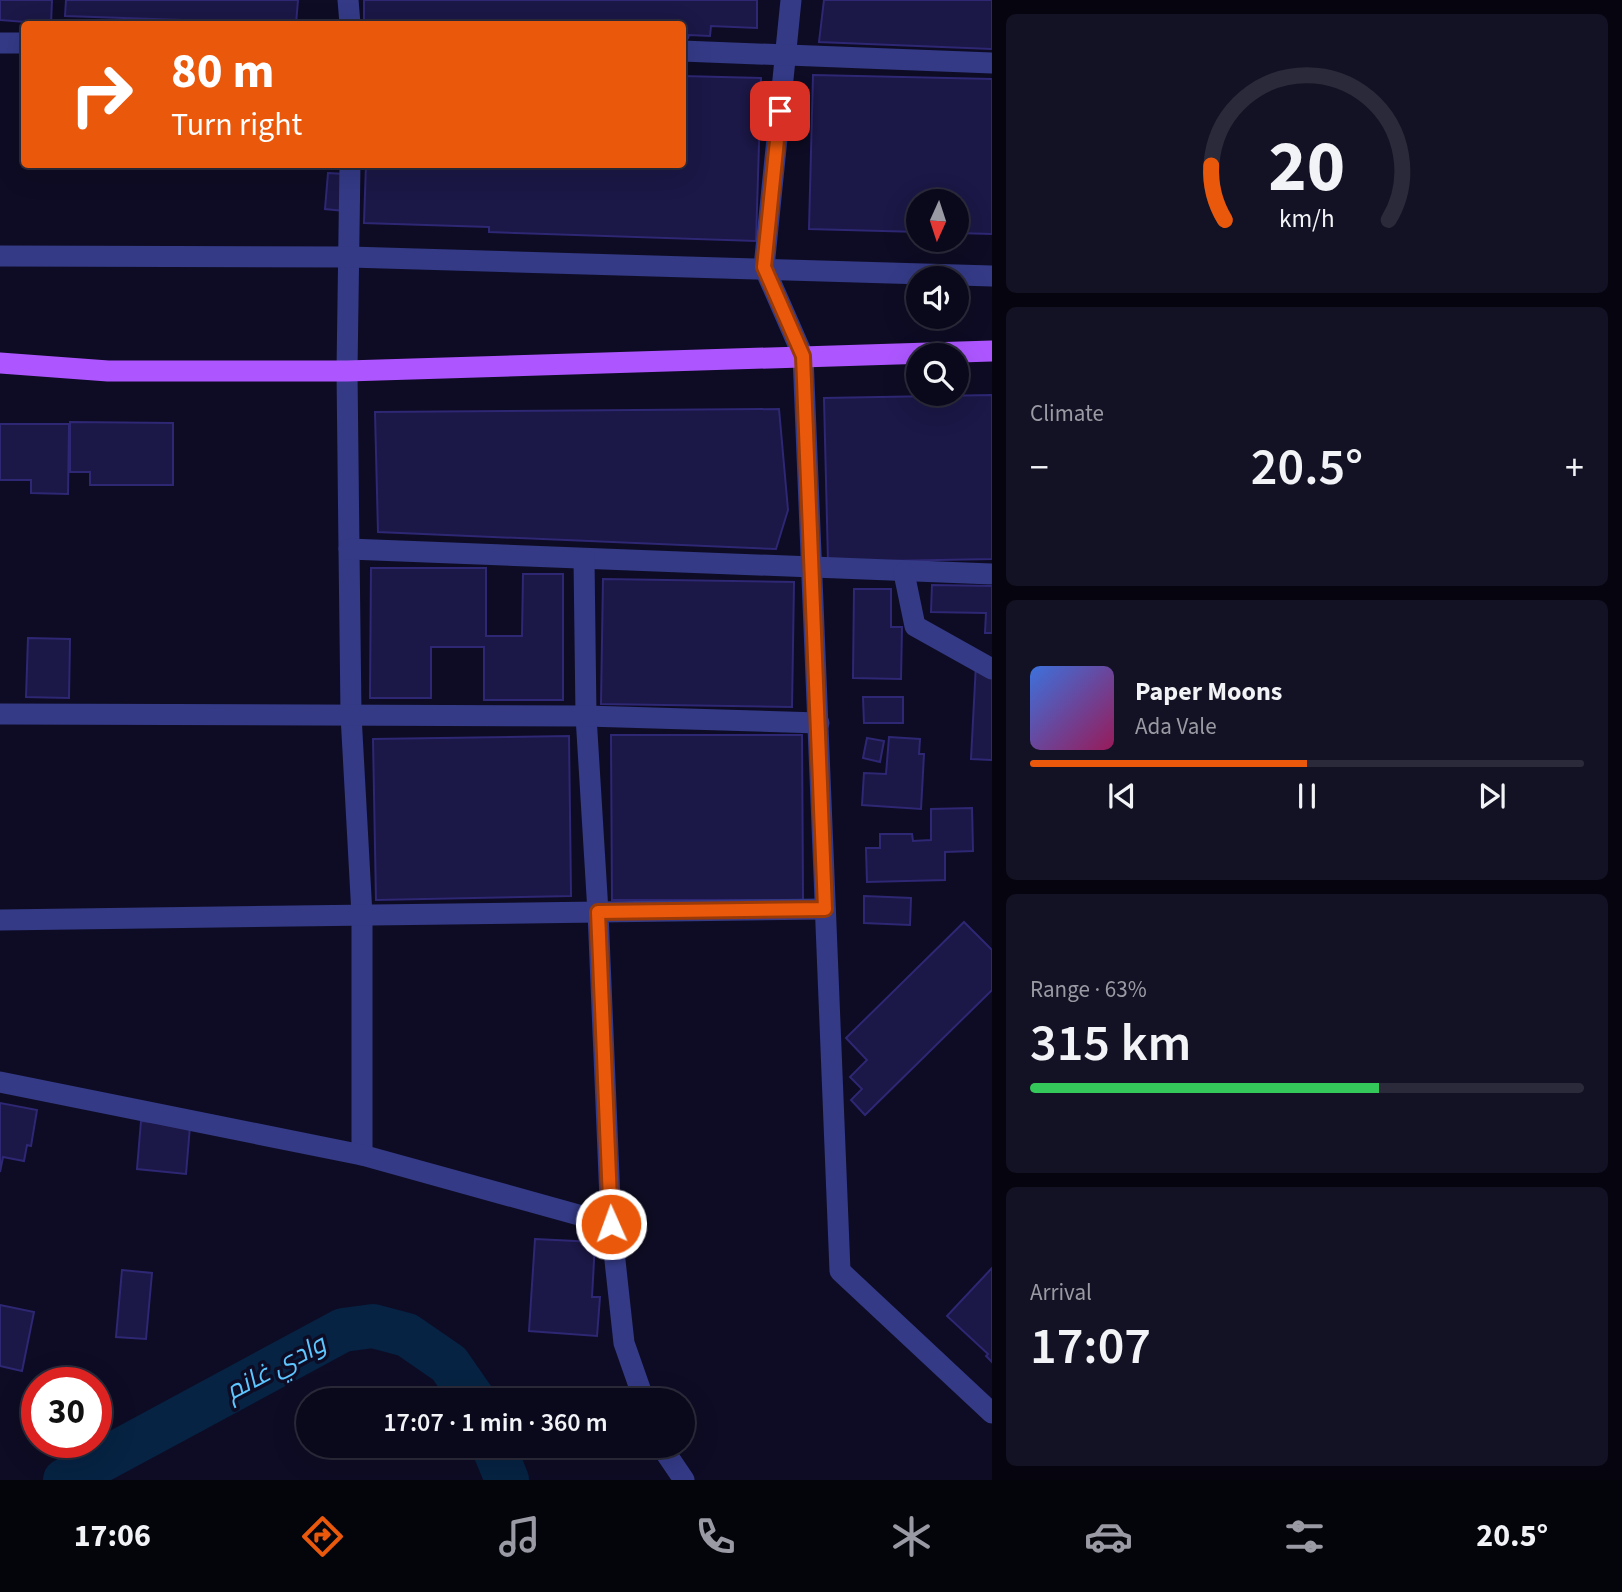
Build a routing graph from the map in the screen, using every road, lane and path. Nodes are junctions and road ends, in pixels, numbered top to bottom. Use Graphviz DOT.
graph roads {
  1 [pos="348,0"];
  2 [pos="790,0"];
  3 [pos="350,21"];
  4 [pos="0,43"];
  5 [pos="21,43"];
  6 [pos="686,51"];
  7 [pos="785,56"];
  8 [pos="992,63"];
  9 [pos="350,168"];
  10 [pos="0,256"];
  11 [pos="350,257"];
  12 [pos="764,267"];
  13 [pos="992,275"];
  14 [pos="992,351"];
  15 [pos="803,356"];
  16 [pos="0,363"];
  17 [pos="348,371"];
  18 [pos="349,549"];
  19 [pos="584,559"];
  20 [pos="811,568"];
  21 [pos="904,573"];
  22 [pos="992,575"];
  23 [pos="992,669"];
  24 [pos="0,714"];
  25 [pos="351,715"];
  26 [pos="586,716"];
  27 [pos="819,723"];
  28 [pos="825,909"];
  29 [pos="598,912"];
  30 [pos="362,915"];
  31 [pos="0,920"];
  32 [pos="0,1082"];
  33 [pos="362,1155"];
  34 [pos="611,1224"];
  35 [pos="639,1388"];
  36 [pos="992,1413"];
  37 [pos="669,1458"];
  38 [pos="684,1480"];
  1 -- 3 [label="street"];
  2 -- 7 [label="street"];
  4 -- 5 [label="street"];
  6 -- 7 [label="street"];
  7 -- 8 [label="street"];
  7 -- 12 [label="street"];
  9 -- 11 [label="street"];
  10 -- 11 [label="street"];
  11 -- 12 [label="street"];
  11 -- 17 [label="street"];
  12 -- 13 [label="street"];
  12 -- 15 [label="street"];
  14 -- 15 [label="main road"];
  15 -- 17 [label="main road"];
  15 -- 20 [label="street"];
  16 -- 17 [label="main road"];
  17 -- 18 [label="street"];
  18 -- 19 [label="street"];
  18 -- 25 [label="street"];
  19 -- 20 [label="street"];
  19 -- 26 [label="street"];
  20 -- 21 [label="street"];
  20 -- 27 [label="street"];
  21 -- 22 [label="street"];
  21 -- 23 [label="street"];
  24 -- 25 [label="street"];
  25 -- 26 [label="street"];
  25 -- 30 [label="street"];
  26 -- 27 [label="street"];
  26 -- 29 [label="street"];
  27 -- 28 [label="street"];
  28 -- 29 [label="street"];
  28 -- 36 [label="street"];
  29 -- 30 [label="street"];
  29 -- 34 [label="street"];
  30 -- 31 [label="street"];
  30 -- 33 [label="street"];
  32 -- 33 [label="street"];
  33 -- 34 [label="street"];
  34 -- 35 [label="street"];
  37 -- 38 [label="street"];
}
